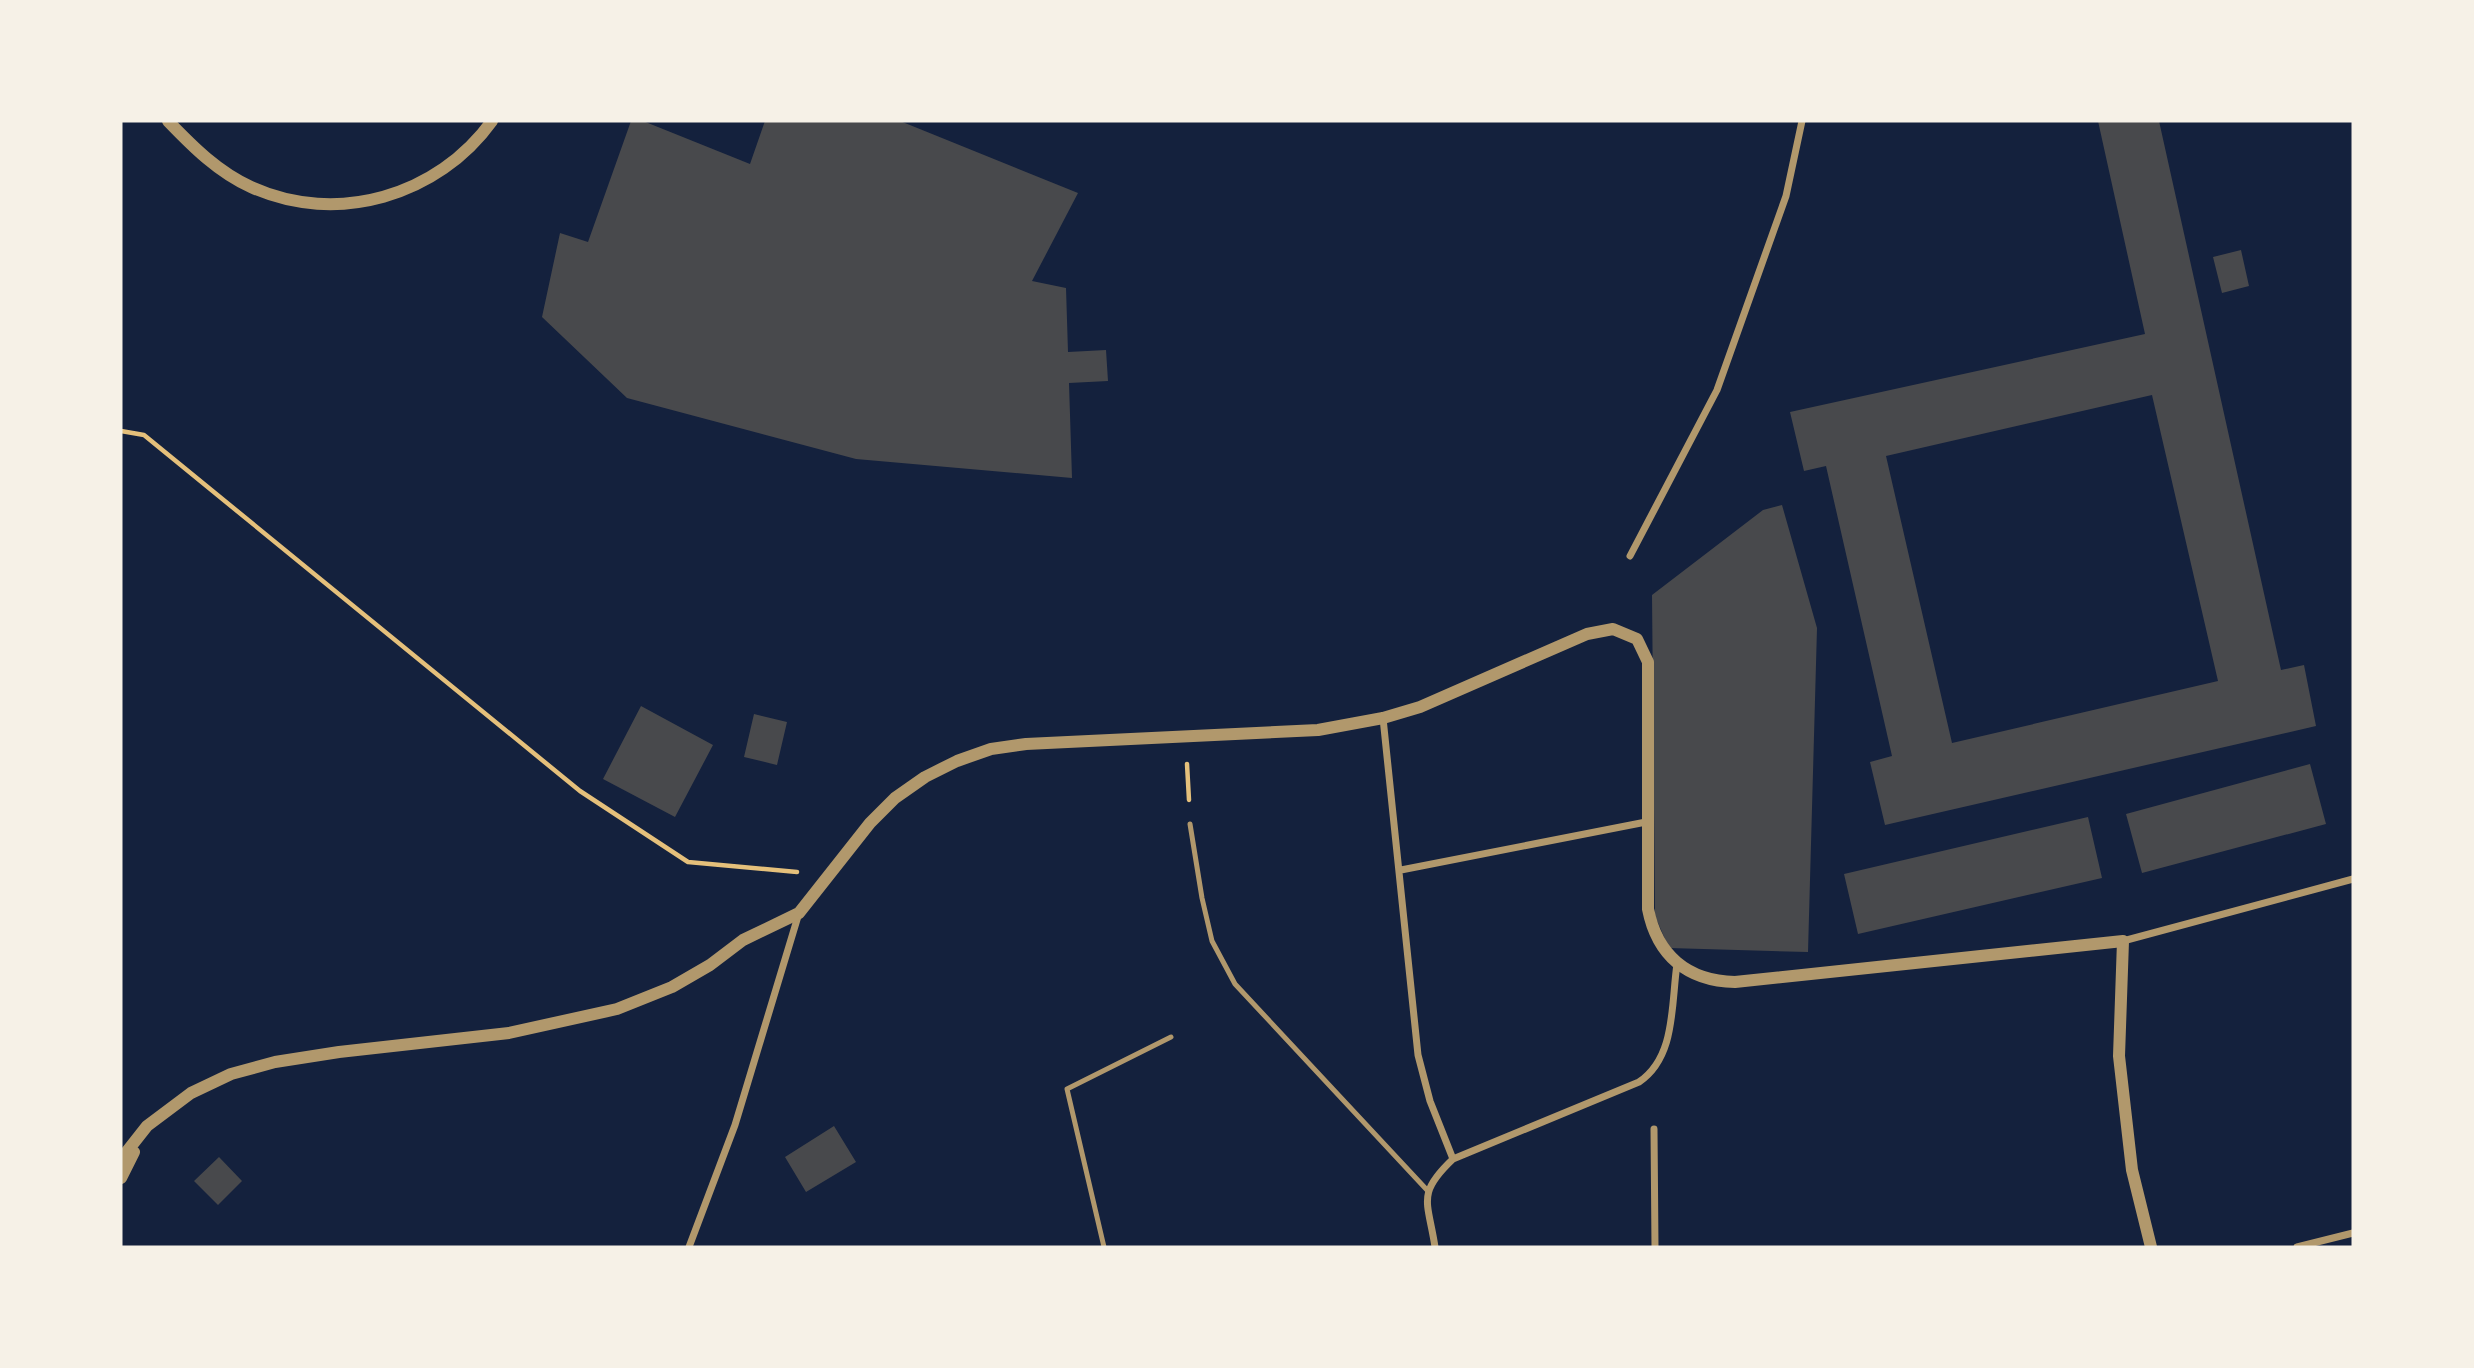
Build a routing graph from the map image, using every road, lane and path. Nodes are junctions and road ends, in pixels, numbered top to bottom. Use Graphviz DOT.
graph roads {
  1 [pos="168,121"];
  2 [pos="492,121"];
  3 [pos="1802,121"];
  4 [pos="121,431"];
  5 [pos="1630,556"];
  6 [pos="1383,718"];
  7 [pos="1186,735"];
  8 [pos="1646,822"];
  9 [pos="1190,824"];
  10 [pos="1401,870"];
  11 [pos="830,874"];
  12 [pos="2353,879"];
  13 [pos="799,913"];
  14 [pos="2123,941"];
  15 [pos="1676,964"];
  16 [pos="1171,1037"];
  17 [pos="147,1126"];
  18 [pos="1654,1129"];
  19 [pos="121,1159"];
  20 [pos="1453,1159"];
  21 [pos="121,1178"];
  22 [pos="1427,1191"];
  23 [pos="2353,1233"];
  24 [pos="689,1247"];
  25 [pos="1104,1247"];
  26 [pos="1435,1247"];
  27 [pos="1655,1247"];
  28 [pos="2151,1247"];
  29 [pos="2297,1247"];
  1 -- 2 [label="street"];
  3 -- 5 [label="street"];
  4 -- 11 [label="path"];
  6 -- 7 [label="street"];
  6 -- 8 [label="street"];
  6 -- 10 [label="street"];
  7 -- 9 [label="path"];
  7 -- 11 [label="street"];
  8 -- 10 [label="street"];
  8 -- 15 [label="street"];
  9 -- 22 [label="lane"];
  10 -- 20 [label="street"];
  11 -- 13 [label="street"];
  12 -- 14 [label="street"];
  13 -- 17 [label="street"];
  13 -- 24 [label="street"];
  14 -- 15 [label="street"];
  14 -- 28 [label="street"];
  15 -- 20 [label="street"];
  16 -- 25 [label="lane"];
  17 -- 19 [label="street"];
  17 -- 21 [label="street"];
  18 -- 27 [label="street"];
  20 -- 22 [label="street"];
  22 -- 26 [label="street"];
  23 -- 29 [label="street"];
}
